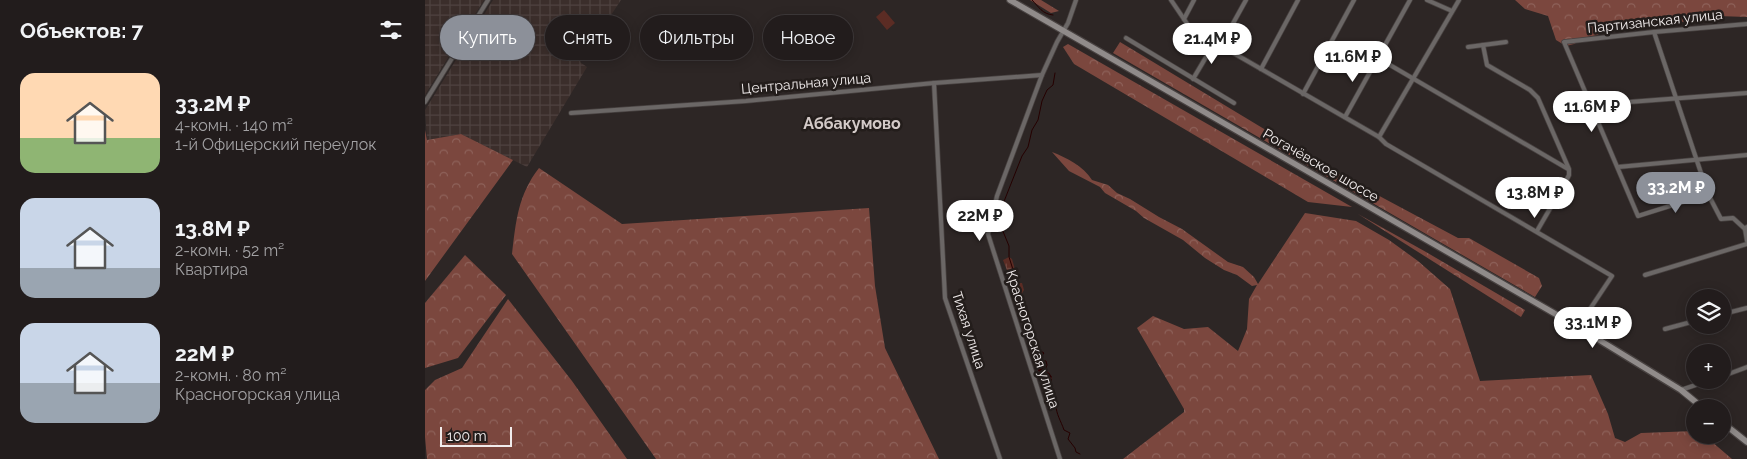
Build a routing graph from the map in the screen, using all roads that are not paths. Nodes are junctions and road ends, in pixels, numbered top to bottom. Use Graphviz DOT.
graph roads {
  1 [pos="488,0"];
  2 [pos="1010,0"];
  3 [pos="1076,0"];
  4 [pos="1171,0"];
  5 [pos="1194,0"];
  6 [pos="1246,0"];
  7 [pos="1298,0"];
  8 [pos="1354,0"];
  9 [pos="1410,0"];
  10 [pos="1427,0"];
  11 [pos="1459,0"];
  12 [pos="1452,11"];
  13 [pos="1184,19"];
  14 [pos="1747,24"];
  15 [pos="1064,31"];
  16 [pos="1654,32"];
  17 [pos="1126,38"];
  18 [pos="1215,42"];
  19 [pos="1506,42"];
  20 [pos="1221,45"];
  21 [pos="1483,46"];
  22 [pos="1468,48"];
  23 [pos="1378,58"];
  24 [pos="1261,69"];
  25 [pos="1042,75"];
  26 [pos="1193,79"];
  27 [pos="1413,79"];
  28 [pos="934,82"];
  29 [pos="1747,93"];
  30 [pos="1303,94"];
  31 [pos="1676,98"];
  32 [pos="425,102"];
  33 [pos="1234,103"];
  34 [pos="1590,105"];
  35 [pos="571,113"];
  36 [pos="1345,117"];
  37 [pos="1379,137"];
  38 [pos="1747,155"];
  39 [pos="1697,160"];
  40 [pos="1618,167"];
  41 [pos="1569,169"];
  42 [pos="1708,194"];
  43 [pos="1746,228"];
  44 [pos="1537,231"];
  45 [pos="1747,243"];
  46 [pos="1645,275"];
  47 [pos="1747,308"];
  48 [pos="1731,312"];
  49 [pos="1686,323"];
  50 [pos="1577,327"];
  51 [pos="1665,329"];
  52 [pos="1747,367"];
  53 [pos="1731,373"];
  54 [pos="1686,388"];
  55 [pos="1681,390"];
  56 [pos="1692,399"];
  57 [pos="1731,429"];
  58 [pos="1747,442"];
  59 [pos="1000,459"];
  60 [pos="1060,459"];
  1 -- 32 [label="street"];
  2 -- 15 [label="main road, Рогачёвское шоссе"];
  3 -- 15 [label="street, Красногорская улица"];
  4 -- 13 [label="street"];
  5 -- 13 [label="street"];
  6 -- 20 [label="street"];
  7 -- 24 [label="street"];
  8 -- 30 [label="street"];
  9 -- 23 [label="street"];
  10 -- 12 [label="street"];
  11 -- 12 [label="street"];
  12 -- 27 [label="street"];
  13 -- 18 [label="street"];
  14 -- 16 [label="street, Партизанская улица"];
  15 -- 25 [label="street, Красногорская улица"];
  15 -- 50 [label="main road, Рогачёвское шоссе"];
  16 -- 31 [label="street"];
  16 -- 34 [label="street, Партизанская улица"];
  17 -- 26 [label="street"];
  18 -- 20 [label="street"];
  18 -- 26 [label="street"];
  19 -- 21 [label="street"];
  20 -- 24 [label="street"];
  21 -- 22 [label="street"];
  21 -- 41 [label="street"];
  23 -- 27 [label="street"];
  23 -- 36 [label="street"];
  24 -- 30 [label="street"];
  25 -- 28 [label="street, Центральная улица"];
  25 -- 60 [label="street, Красногорская улица"];
  26 -- 33 [label="street"];
  27 -- 37 [label="street"];
  27 -- 41 [label="street"];
  28 -- 35 [label="street, Центральная улица"];
  28 -- 59 [label="street, Тихая улица"];
  29 -- 31 [label="street"];
  30 -- 36 [label="street"];
  31 -- 34 [label="street"];
  31 -- 39 [label="street"];
  34 -- 40 [label="street"];
  36 -- 37 [label="street"];
  37 -- 44 [label="street"];
  38 -- 39 [label="street"];
  39 -- 40 [label="street"];
  39 -- 42 [label="street"];
  40 -- 42 [label="street"];
  41 -- 44 [label="street"];
  42 -- 43 [label="street"];
  43 -- 45 [label="street"];
  44 -- 50 [label="street"];
  45 -- 46 [label="street"];
  47 -- 48 [label="street"];
  49 -- 51 [label="street"];
  50 -- 55 [label="main road, Рогачёвское шоссе"];
  52 -- 53 [label="street"];
  54 -- 55 [label="street"];
  55 -- 56 [label="main road, Рогачёвское шоссе"];
  57 -- 58 [label="main road"];
}
